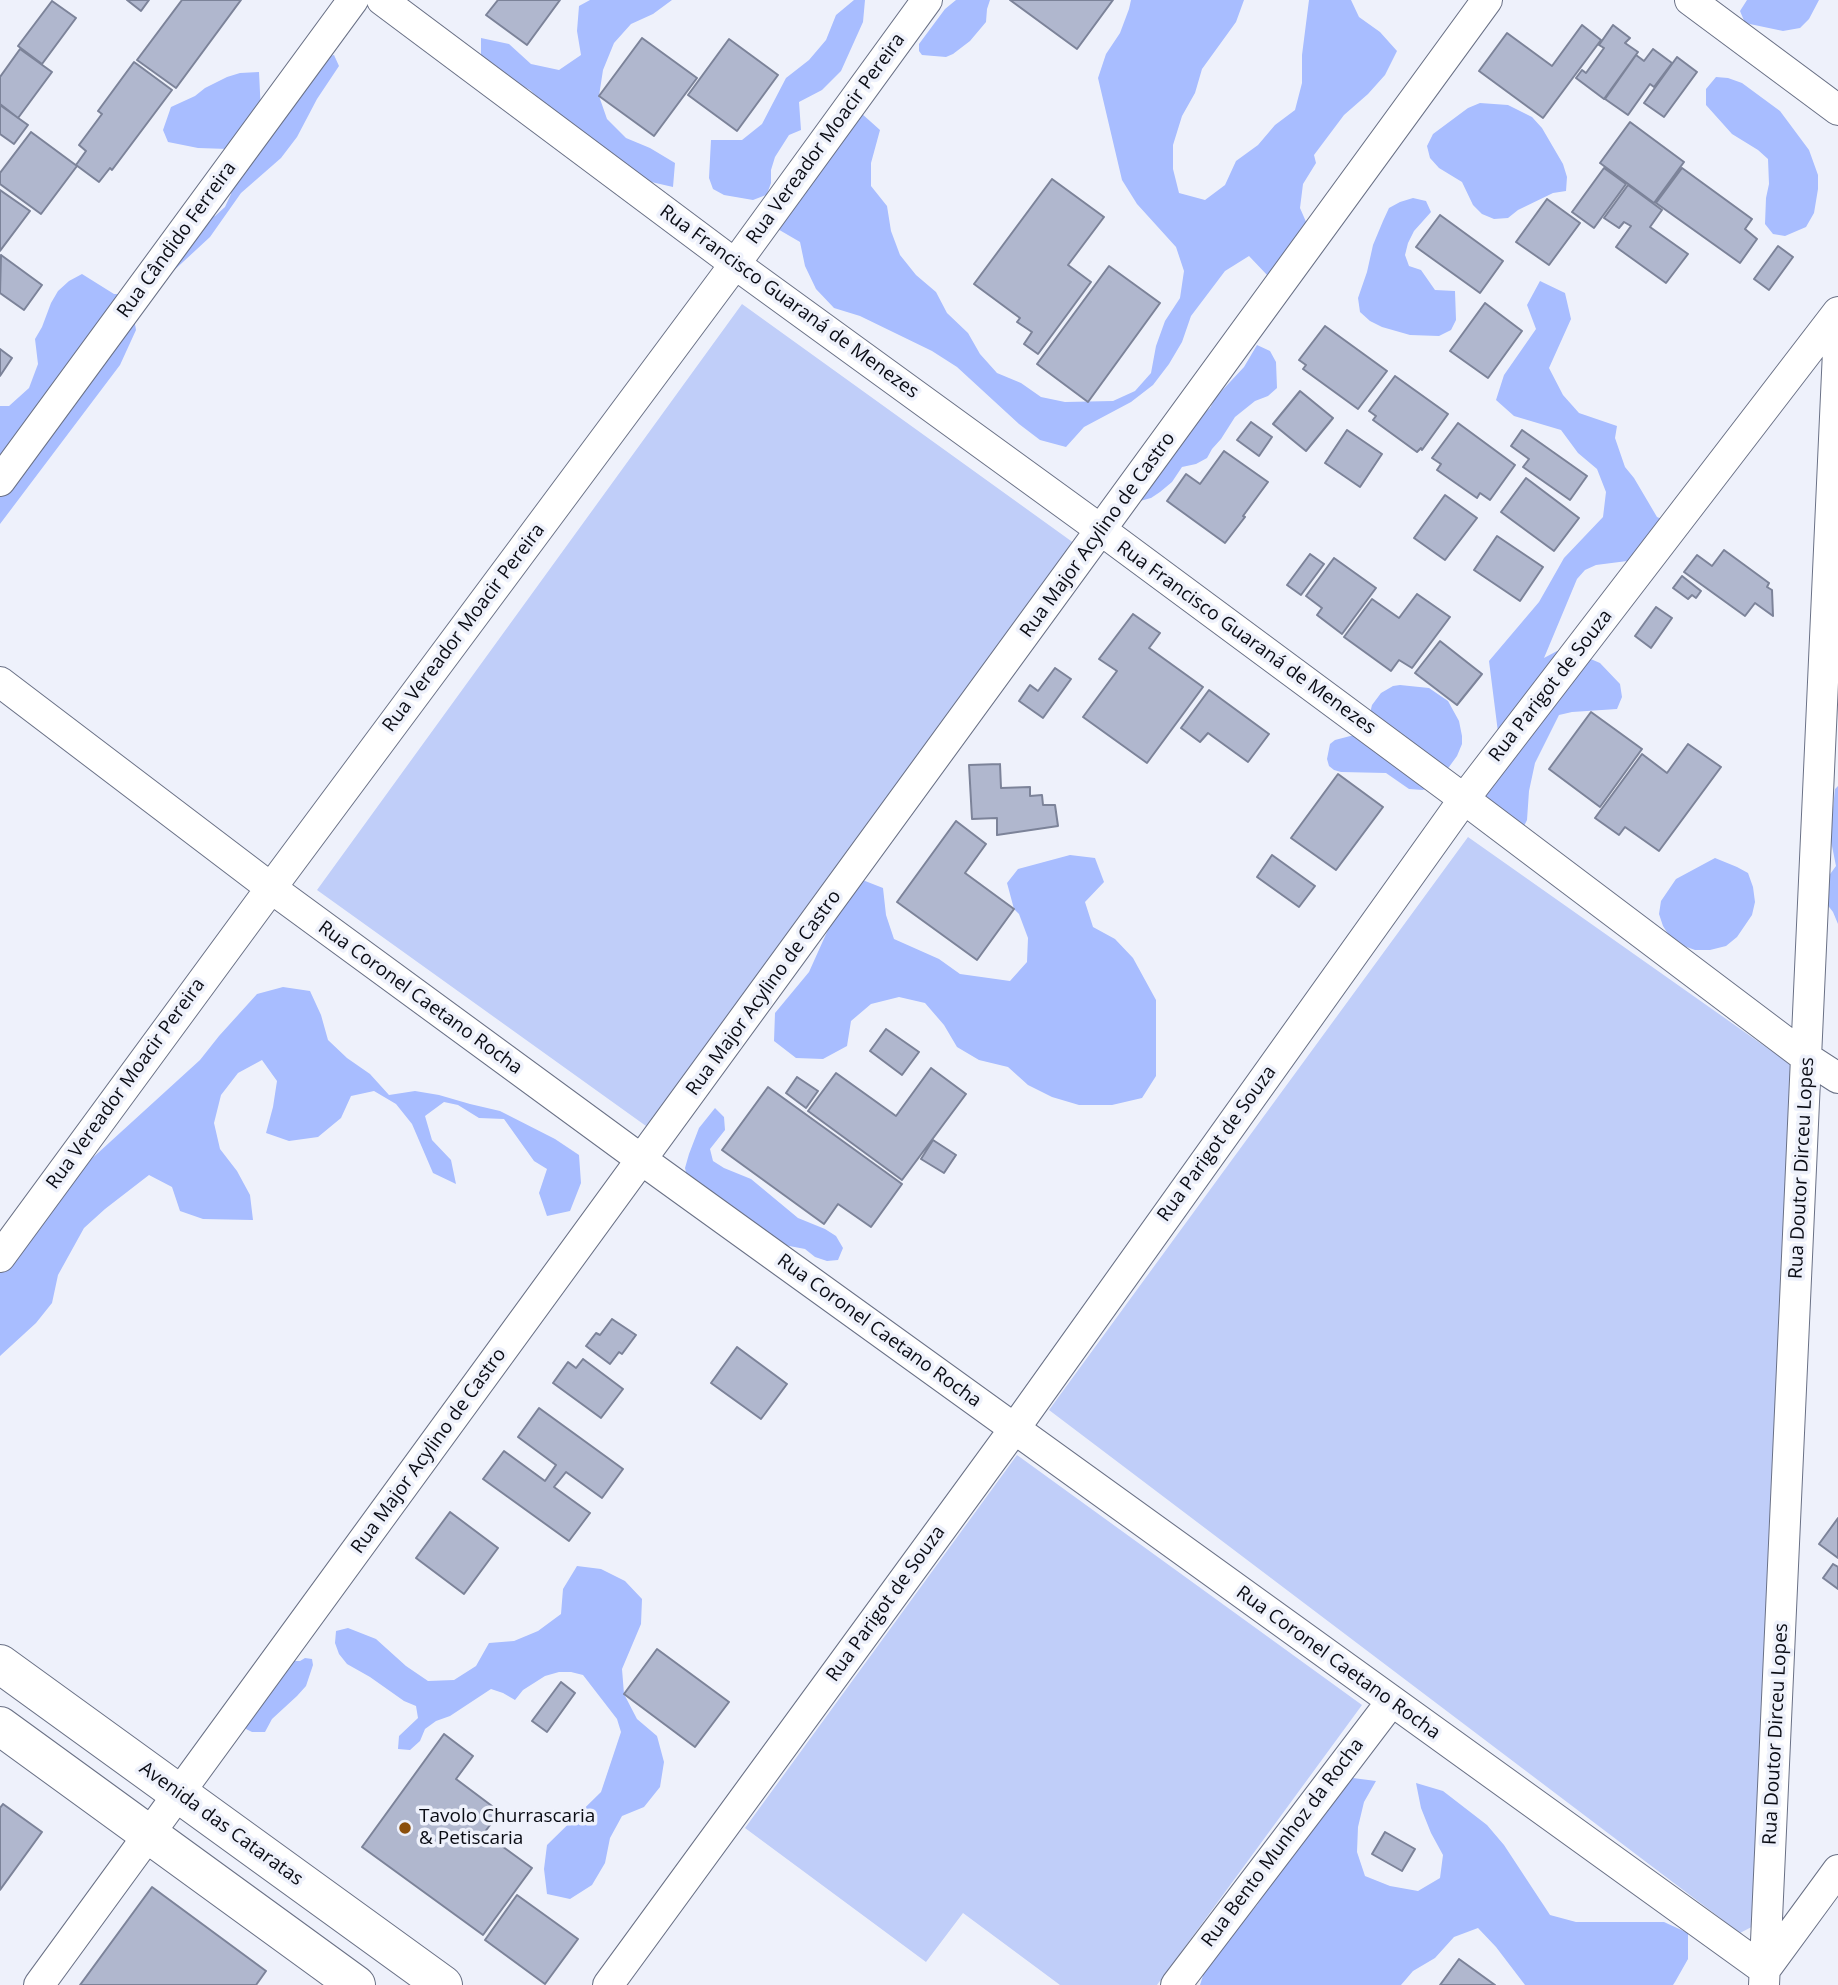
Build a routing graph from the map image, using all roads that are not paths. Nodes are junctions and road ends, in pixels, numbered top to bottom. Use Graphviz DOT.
graph roads {
  1 [pos="353,0"];
  2 [pos="382,0"];
  3 [pos="927,0"];
  4 [pos="1487,0"];
  5 [pos="1690,0"];
  6 [pos="1838,110"];
  7 [pos="735,264"];
  8 [pos="1838,312"];
  9 [pos="1838,351"];
  10 [pos="0,481"];
  11 [pos="1101,530"];
  12 [pos="0,682"];
  13 [pos="1464,799"];
  14 [pos="271,888"];
  15 [pos="1807,1058"];
  16 [pos="1837,1074"];
  17 [pos="642,1160"];
  18 [pos="0,1257"];
  19 [pos="1015,1428"];
  20 [pos="0,1664"];
  21 [pos="1391,1702"];
  22 [pos="0,1726"];
  23 [pos="179,1792"];
  24 [pos="150,1835"];
  25 [pos="1838,1870"];
  26 [pos="1761,1980"];
  27 [pos="39,1985"];
  28 [pos="356,1985"];
  29 [pos="443,1985"];
  30 [pos="608,1985"];
  31 [pos="1176,1985"];
  1 -- 10 [label="street, Rua Cândido Ferreira"];
  2 -- 7 [label="street, Rua Francisco Guaraná de Menezes"];
  3 -- 7 [label="street, Rua Vereador Moacir Pereira"];
  4 -- 11 [label="street, Rua Major Acylino de Castro"];
  5 -- 6 [label="street"];
  7 -- 11 [label="street, Rua Francisco Guaraná de Menezes"];
  7 -- 14 [label="street, Rua Vereador Moacir Pereira"];
  8 -- 13 [label="street, Rua Parigot de Souza"];
  9 -- 15 [label="street, Rua Doutor Dirceu Lopes"];
  11 -- 13 [label="street, Rua Francisco Guaraná de Menezes"];
  11 -- 17 [label="street, Rua Major Acylino de Castro"];
  12 -- 14 [label="street, Rua Coronel Caetano Rocha"];
  13 -- 15 [label="street, Rua Francisco Guaraná de Menezes"];
  13 -- 19 [label="street, Rua Parigot de Souza"];
  14 -- 17 [label="street, Rua Coronel Caetano Rocha"];
  14 -- 18 [label="street, Rua Vereador Moacir Pereira"];
  15 -- 16 [label="street, Rua Francisco Guaraná de Menezes"];
  15 -- 26 [label="street, Rua Doutor Dirceu Lopes"];
  17 -- 19 [label="street, Rua Coronel Caetano Rocha"];
  17 -- 23 [label="street, Rua Major Acylino de Castro"];
  19 -- 21 [label="street, Rua Coronel Caetano Rocha"];
  19 -- 30 [label="street, Rua Parigot de Souza"];
  20 -- 23 [label="main road, Avenida das Cataratas"];
  21 -- 26 [label="street, Rua Coronel Caetano Rocha"];
  21 -- 31 [label="street, Rua Bento Munhoz da Rocha"];
  22 -- 24 [label="main road"];
  23 -- 24 [label="street, Rua Major Acylino de Castro"];
  23 -- 29 [label="main road, Avenida das Cataratas"];
  24 -- 27 [label="street, Rua Major Acylino de Castro"];
  24 -- 28 [label="main road"];
  25 -- 26 [label="street"];
}
